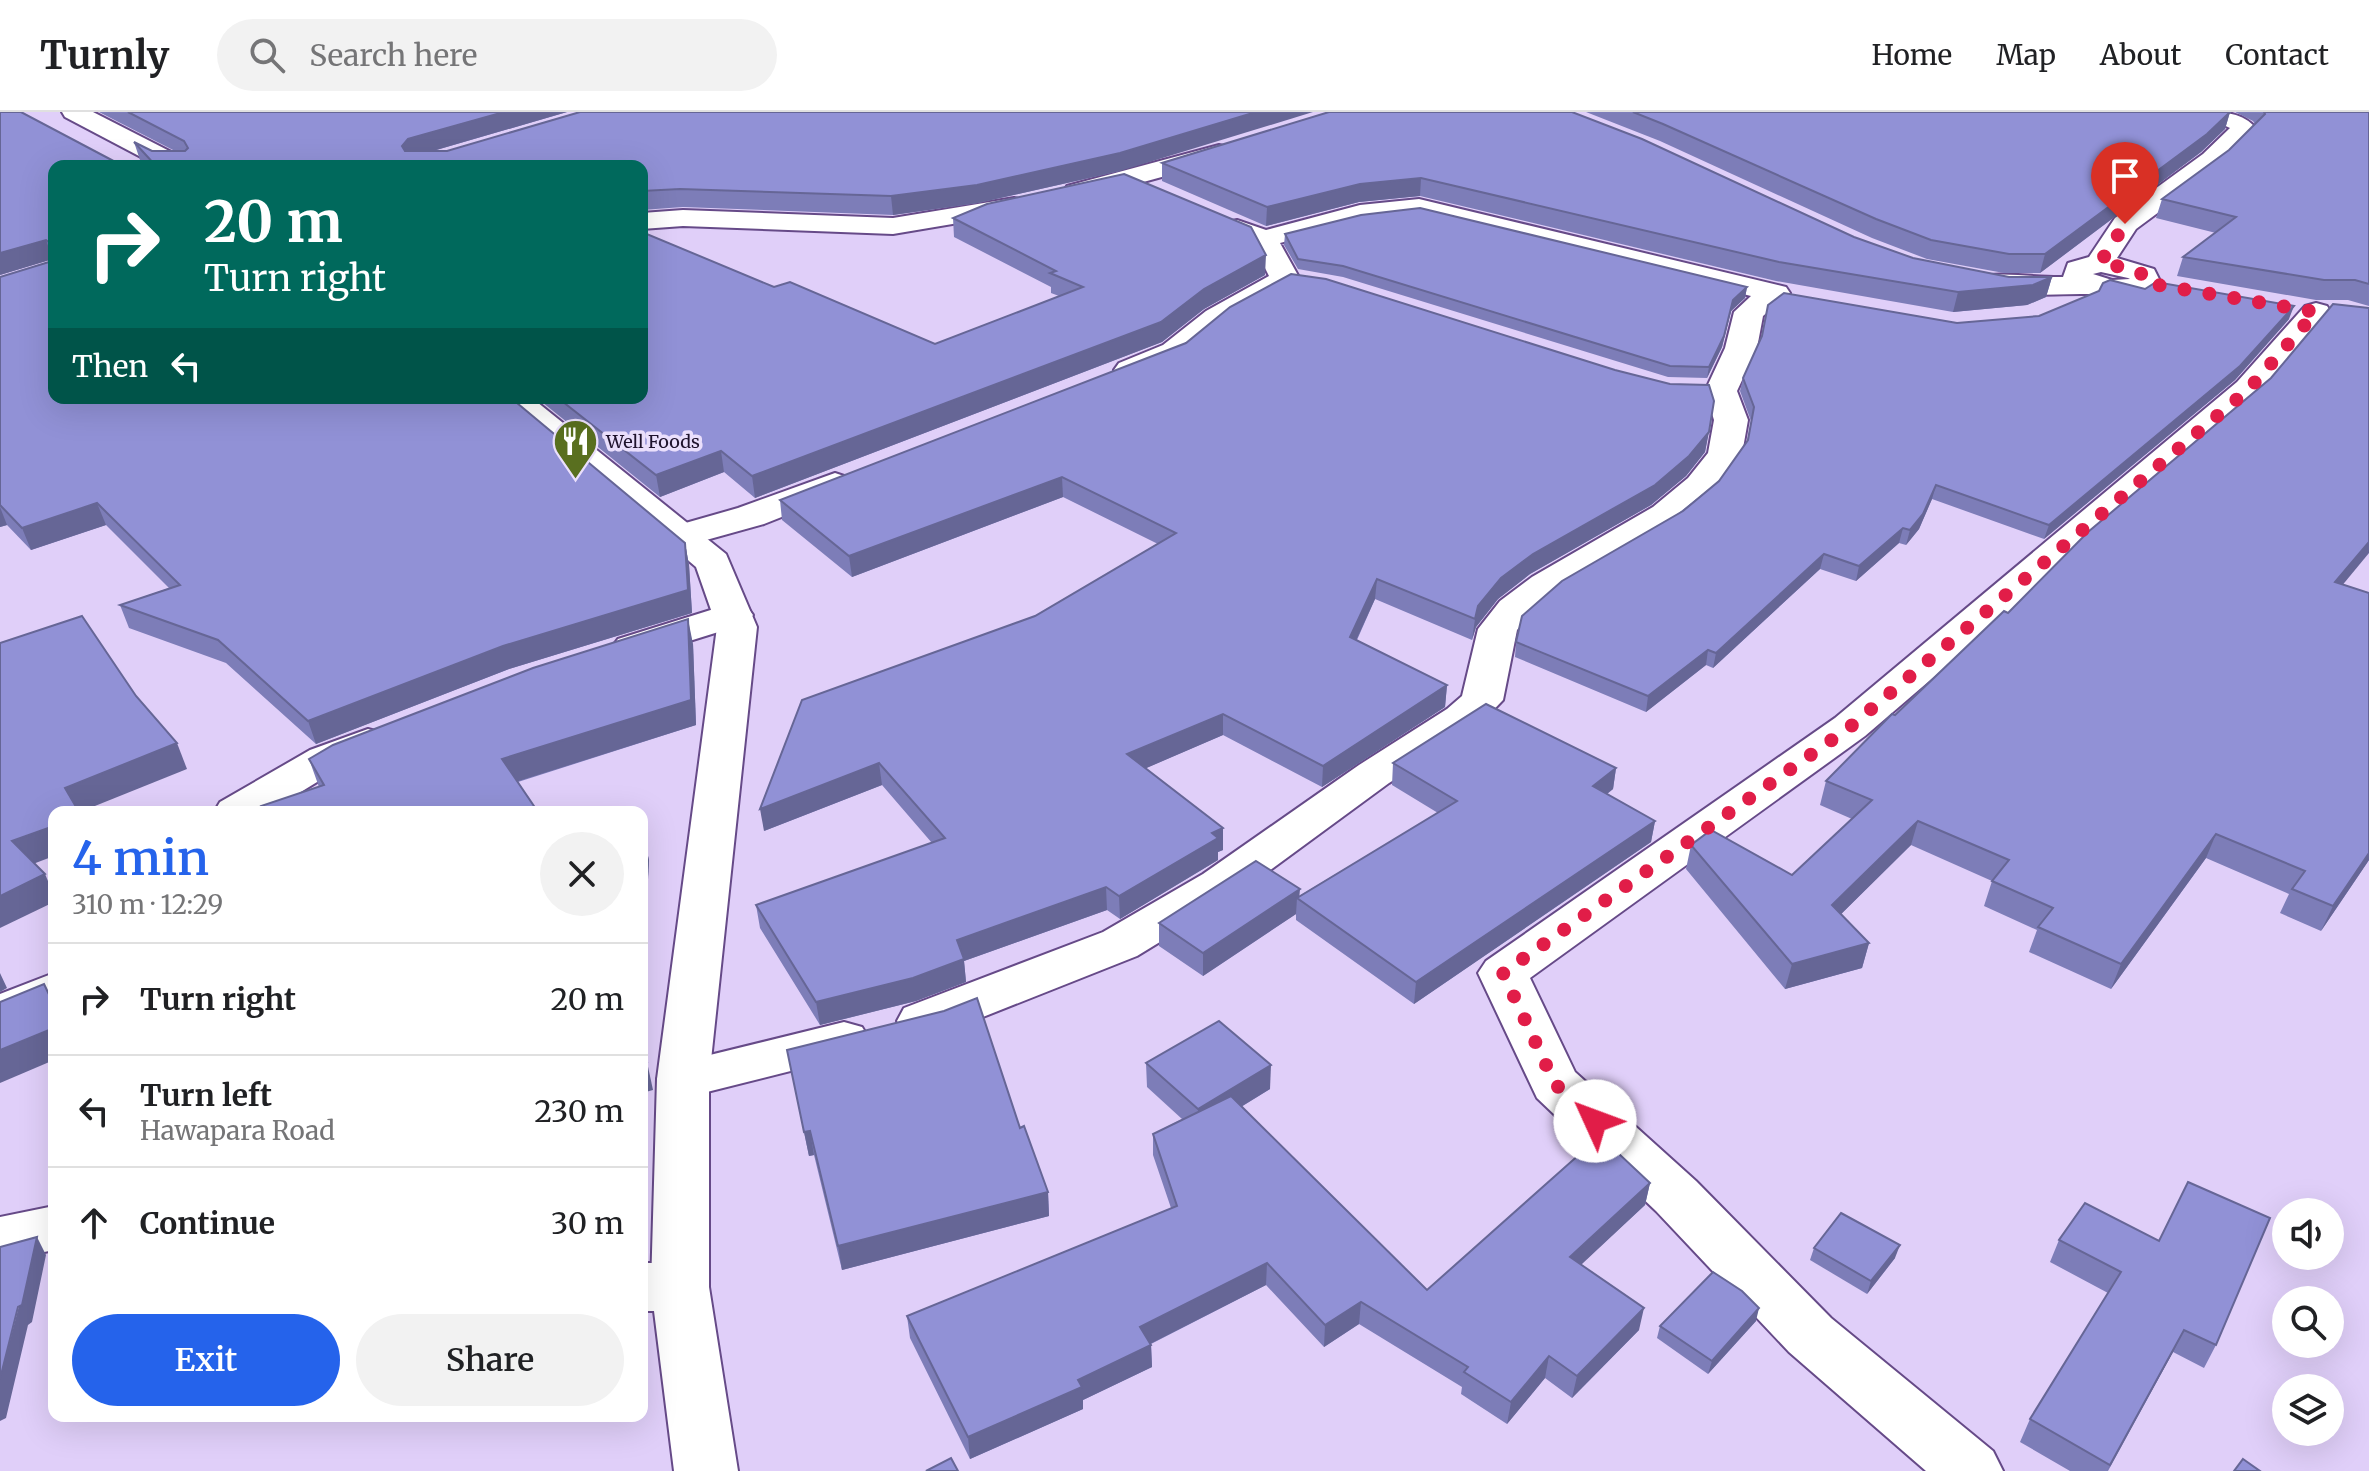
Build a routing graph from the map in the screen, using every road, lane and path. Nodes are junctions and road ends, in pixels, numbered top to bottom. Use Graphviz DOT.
graph roads {
  1 [pos="74,112"];
  2 [pos="2215,112"];
  3 [pos="1244,145"];
  4 [pos="166,160"];
  5 [pos="1128,180"];
  6 [pos="1169,198"];
  7 [pos="1209,216"];
  8 [pos="648,221"];
  9 [pos="1264,239"];
  10 [pos="2097,274"];
  11 [pos="1961,278"];
  12 [pos="2177,290"];
  13 [pos="2316,311"];
  14 [pos="2034,317"];
  15 [pos="1104,380"];
  16 [pos="519,404"];
  17 [pos="861,474"];
  18 [pos="681,536"];
  19 [pos="733,615"];
  20 [pos="599,657"];
  21 [pos="396,731"];
  22 [pos="246,806"];
  23 [pos="48,993"];
  24 [pos="0,1014"];
  25 [pos="683,1079"];
  26 [pos="48,1229"];
  27 [pos="0,1239"];
  28 [pos="661,1287"];
  29 [pos="706,1471"];
  30 [pos="1971,1471"];
  1 -- 4 [label="street"];
  2 -- 10 [label="street"];
  3 -- 5 [label="street"];
  5 -- 6 [label="street"];
  5 -- 8 [label="street"];
  7 -- 9 [label="street"];
  9 -- 15 [label="street"];
  9 -- 25 [label="street"];
  10 -- 11 [label="street"];
  10 -- 12 [label="street"];
  10 -- 14 [label="street"];
  13 -- 30 [label="street"];
  16 -- 18 [label="street"];
  17 -- 18 [label="street"];
  18 -- 19 [label="street"];
  19 -- 20 [label="street"];
  19 -- 25 [label="street"];
  21 -- 22 [label="street"];
  23 -- 24 [label="street"];
  25 -- 28 [label="street"];
  26 -- 27 [label="street"];
  28 -- 29 [label="street"];
}
